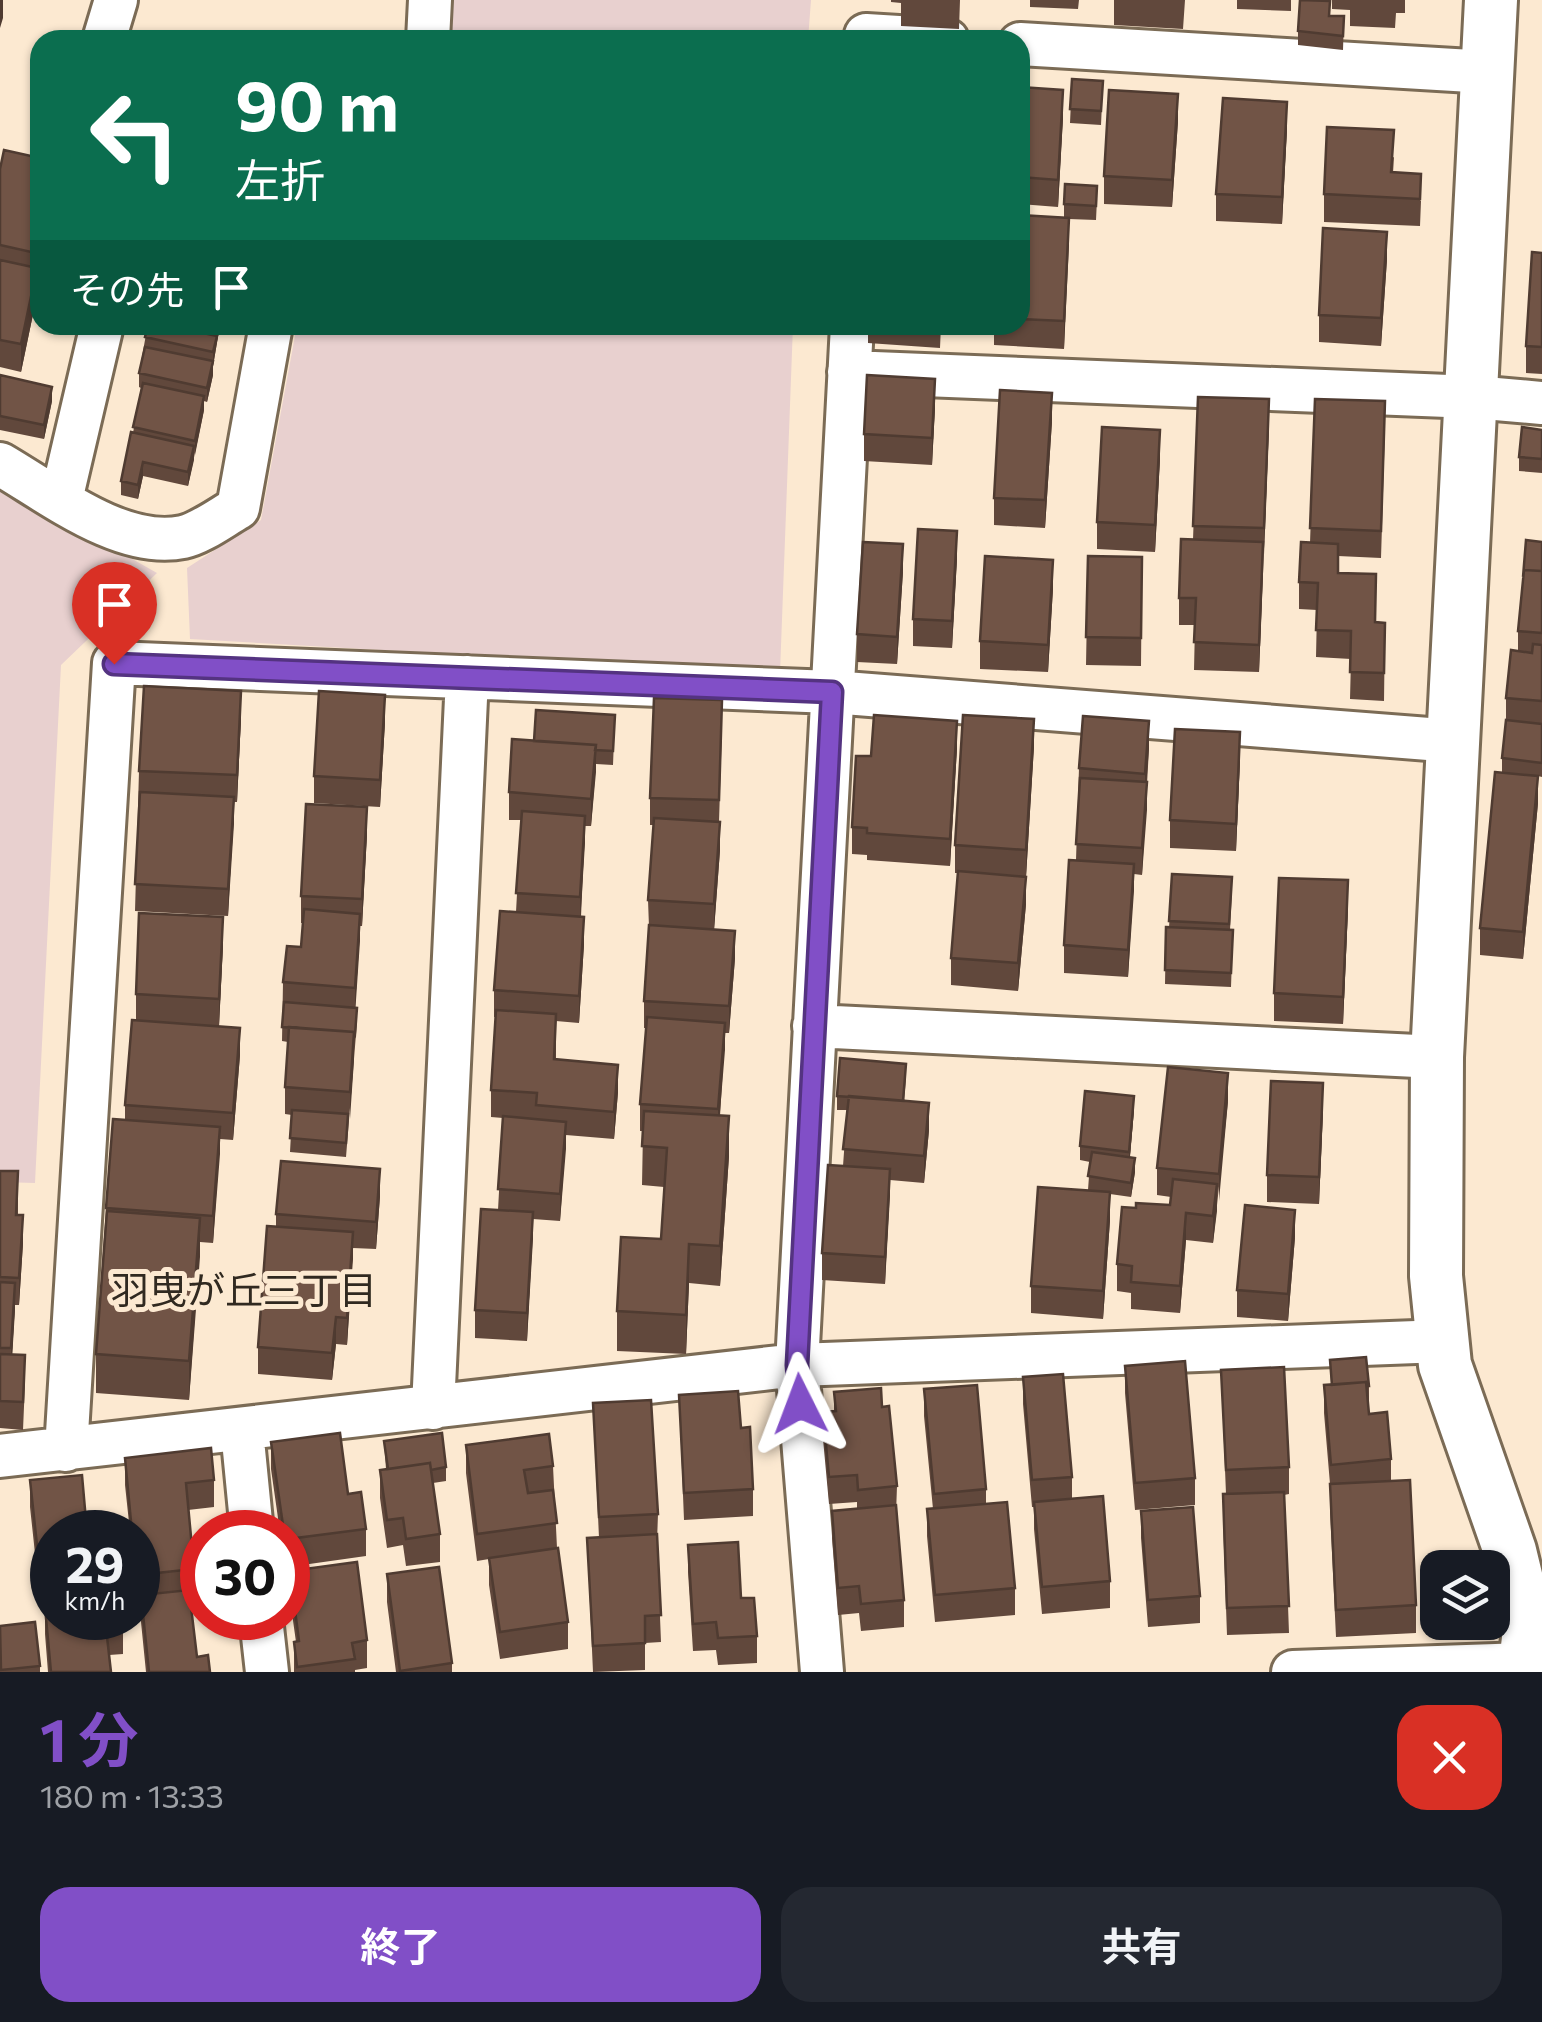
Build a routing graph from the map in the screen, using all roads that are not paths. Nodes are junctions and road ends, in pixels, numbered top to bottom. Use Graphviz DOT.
graph roads {
  1 [pos="116,0"];
  2 [pos="430,0"];
  3 [pos="1492,0"];
  4 [pos="867,25"];
  5 [pos="107,30"];
  6 [pos="428,30"];
  7 [pos="894,30"];
  8 [pos="1030,45"];
  9 [pos="1488,72"];
  10 [pos="100,335"];
  11 [pos="270,335"];
  12 [pos="851,335"];
  13 [pos="849,372"];
  14 [pos="1472,397"];
  15 [pos="1542,403"];
  16 [pos="0,464"];
  17 [pos="61,500"];
  18 [pos="467,678"];
  19 [pos="832,692"];
  20 [pos="1454,741"];
  21 [pos="814,1026"];
  22 [pos="1436,1057"];
  23 [pos="1443,1341"];
  24 [pos="797,1365"];
  25 [pos="434,1408"];
  26 [pos="242,1430"];
  27 [pos="66,1450"];
  28 [pos="0,1456"];
  29 [pos="250,1510"];
  30 [pos="263,1640"];
  31 [pos="1530,1668"];
  32 [pos="267,1672"];
  33 [pos="822,1672"];
  34 [pos="1293,1672"];
  1 -- 5 [label="street"];
  2 -- 6 [label="street"];
  3 -- 9 [label="street"];
  4 -- 7 [label="street"];
  8 -- 9 [label="street"];
  9 -- 14 [label="street"];
  10 -- 17 [label="street"];
  11 -- 17 [label="street"];
  12 -- 13 [label="street"];
  13 -- 14 [label="street"];
  13 -- 19 [label="street"];
  14 -- 15 [label="street"];
  14 -- 20 [label="street"];
  16 -- 17 [label="street"];
  18 -- 19 [label="street"];
  18 -- 25 [label="street"];
  18 -- 27 [label="street"];
  19 -- 20 [label="street"];
  19 -- 21 [label="street"];
  20 -- 22 [label="street"];
  21 -- 22 [label="street"];
  21 -- 24 [label="street"];
  22 -- 23 [label="street"];
  23 -- 24 [label="street"];
  23 -- 31 [label="street"];
  24 -- 25 [label="street"];
  24 -- 33 [label="street"];
  25 -- 26 [label="street"];
  26 -- 27 [label="street"];
  26 -- 29 [label="street"];
  27 -- 28 [label="street"];
  30 -- 32 [label="street"];
  31 -- 34 [label="street"];
}
